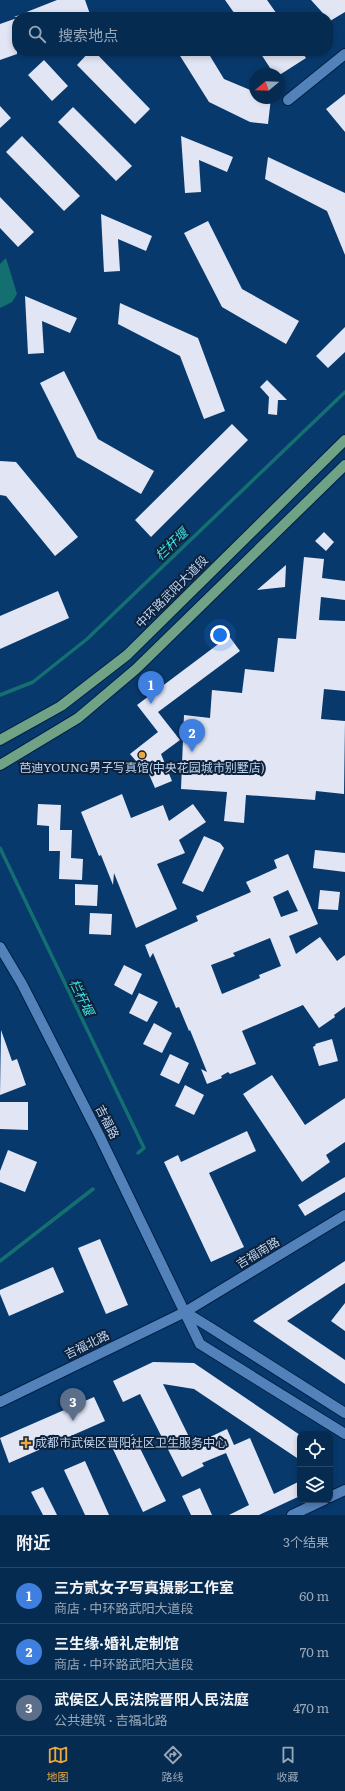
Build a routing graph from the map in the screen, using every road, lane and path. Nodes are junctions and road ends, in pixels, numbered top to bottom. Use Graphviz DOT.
graph roads {
  1 [pos="345,54"];
  2 [pos="288,100"];
  3 [pos="345,440"];
  4 [pos="345,465"];
  5 [pos="0,740"];
  6 [pos="0,765"];
  7 [pos="0,947"];
  8 [pos="345,1215"];
  9 [pos="185,1312"];
  10 [pos="0,1402"];
  11 [pos="345,1413"];
  12 [pos="345,1434"];
  13 [pos="345,1490"];
  14 [pos="333,1496"];
  15 [pos="318,1503"];
  16 [pos="292,1515"];
  1 -- 2 [label="street"];
  3 -- 5 [label="main road, 中环路武阳大道段"];
  4 -- 6 [label="main road"];
  7 -- 9 [label="street, 吉福路"];
  8 -- 9 [label="street, 吉福南路"];
  9 -- 10 [label="street, 吉福北路"];
  9 -- 11 [label="street"];
  9 -- 12 [label="street, 吉福路"];
  13 -- 14 [label="street"];
  15 -- 16 [label="street"];
}
